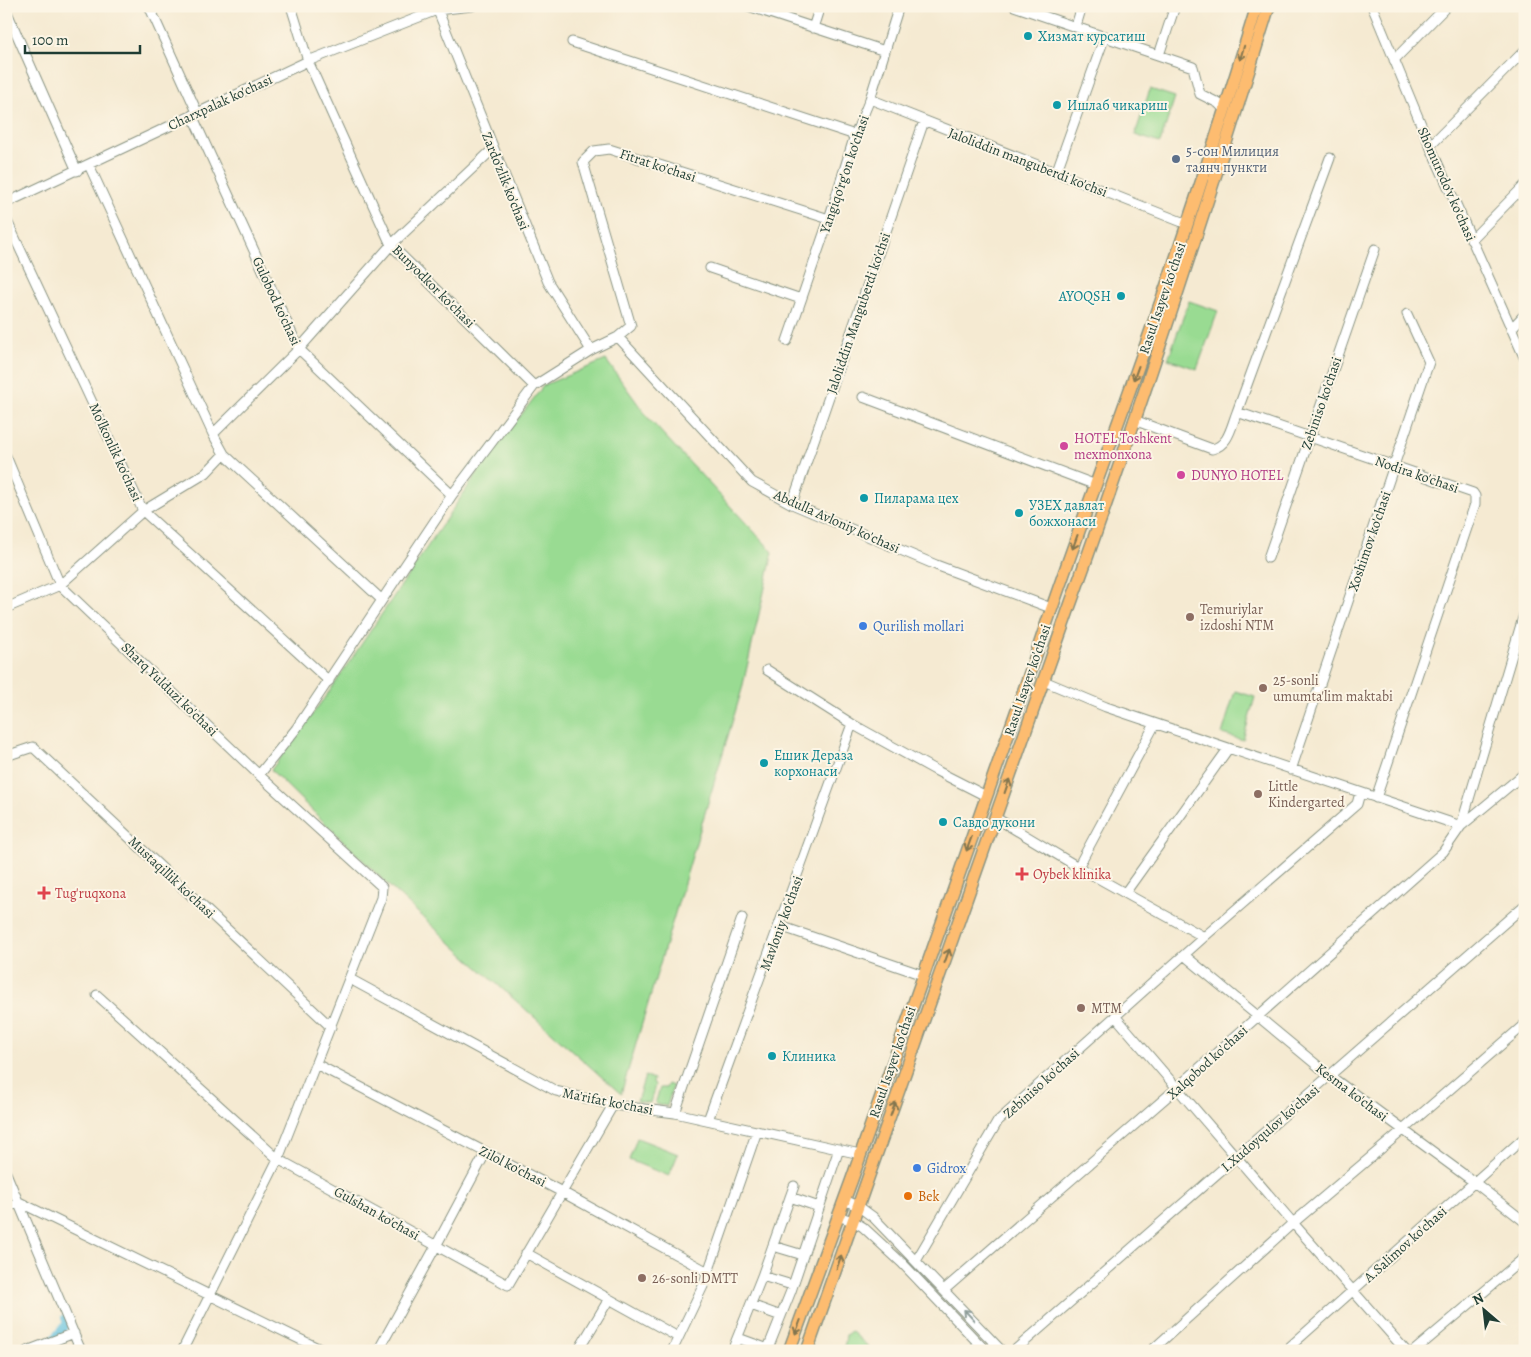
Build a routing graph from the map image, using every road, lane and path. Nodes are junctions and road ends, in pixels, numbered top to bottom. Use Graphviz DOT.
graph roads {
  1 [pos="149,6"];
  2 [pos="291,6"];
  3 [pos="472,6"];
  4 [pos="748,6"];
  5 [pos="820,6"];
  6 [pos="899,6"];
  7 [pos="1014,6"];
  8 [pos="1082,6"];
  9 [pos="1175,6"];
  10 [pos="1257,6"];
  11 [pos="1269,6"];
  12 [pos="1372,6"];
  13 [pos="1447,6"];
  14 [pos="436,8"];
  15 [pos="6,10"];
  16 [pos="1076,26"];
  17 [pos="813,28"];
  18 [pos="1105,36"];
  19 [pos="572,42"];
  20 [pos="1525,50"];
  21 [pos="885,51"];
  22 [pos="1159,56"];
  23 [pos="1394,60"];
  24 [pos="308,61"];
  25 [pos="870,99"];
  26 [pos="1225,110"];
  27 [pos="194,114"];
  28 [pos="924,121"];
  29 [pos="855,135"];
  30 [pos="1430,146"];
  31 [pos="493,149"];
  32 [pos="1330,158"];
  33 [pos="89,165"];
  34 [pos="77,171"];
  35 [pos="1056,173"];
  36 [pos="1525,185"];
  37 [pos="6,203"];
  38 [pos="6,219"];
  39 [pos="829,219"];
  40 [pos="1187,224"];
  41 [pos="1472,240"];
  42 [pos="391,244"];
  43 [pos="1375,249"];
  44 [pos="710,268"];
  45 [pos="801,299"];
  46 [pos="1407,314"];
  47 [pos="1525,314"];
  48 [pos="1511,328"];
  49 [pos="618,337"];
  50 [pos="787,341"];
  51 [pos="299,349"];
  52 [pos="591,350"];
  53 [pos="1525,360"];
  54 [pos="534,386"];
  55 [pos="862,397"];
  56 [pos="1238,412"];
  57 [pos="1134,420"];
  58 [pos="213,434"];
  59 [pos="1310,436"];
  60 [pos="224,454"];
  61 [pos="6,456"];
  62 [pos="1395,466"];
  63 [pos="1096,485"];
  64 [pos="1112,491"];
  65 [pos="452,495"];
  66 [pos="792,504"];
  67 [pos="143,511"];
  68 [pos="1268,558"];
  69 [pos="60,585"];
  70 [pos="382,600"];
  71 [pos="6,608"];
  72 [pos="1051,608"];
  73 [pos="1525,611"];
  74 [pos="767,670"];
  75 [pos="329,681"];
  76 [pos="1044,681"];
  77 [pos="852,724"];
  78 [pos="1155,724"];
  79 [pos="1228,749"];
  80 [pos="6,756"];
  81 [pos="1291,770"];
  82 [pos="1525,773"];
  83 [pos="259,774"];
  84 [pos="1360,793"];
  85 [pos="986,796"];
  86 [pos="1376,798"];
  87 [pos="996,818"];
  88 [pos="1460,826"];
  89 [pos="1078,867"];
  90 [pos="1125,893"];
  91 [pos="1525,904"];
  92 [pos="742,918"];
  93 [pos="780,926"];
  94 [pos="1204,937"];
  95 [pos="1184,955"];
  96 [pos="923,975"];
  97 [pos="350,979"];
  98 [pos="96,995"];
  99 [pos="1115,1016"];
  100 [pos="1257,1017"];
  101 [pos="1525,1024"];
  102 [pos="331,1027"];
  103 [pos="316,1064"];
  104 [pos="1330,1076"];
  105 [pos="1177,1088"];
  106 [pos="613,1105"];
  107 [pos="675,1113"];
  108 [pos="708,1120"];
  109 [pos="1404,1130"];
  110 [pos="757,1131"];
  111 [pos="1525,1138"];
  112 [pos="839,1149"];
  113 [pos="486,1152"];
  114 [pos="860,1154"];
  115 [pos="1237,1156"];
  116 [pos="278,1159"];
  117 [pos="6,1173"];
  118 [pos="1474,1182"];
  119 [pos="794,1186"];
  120 [pos="562,1192"];
  121 [pos="790,1197"];
  122 [pos="844,1200"];
  123 [pos="19,1202"];
  124 [pos="858,1206"];
  125 [pos="819,1207"];
  126 [pos="6,1208"];
  127 [pos="837,1216"];
  128 [pos="853,1221"];
  129 [pos="1293,1222"];
  130 [pos="1525,1222"];
  131 [pos="436,1246"];
  132 [pos="773,1246"];
  133 [pos="526,1253"];
  134 [pos="802,1255"];
  135 [pos="1525,1257"];
  136 [pos="917,1262"];
  137 [pos="910,1271"];
  138 [pos="708,1272"];
  139 [pos="762,1276"];
  140 [pos="792,1285"];
  141 [pos="944,1290"];
  142 [pos="1352,1291"];
  143 [pos="210,1294"];
  144 [pos="609,1299"];
  145 [pos="751,1306"];
  146 [pos="781,1316"];
  147 [pos="74,1334"];
  148 [pos="678,1337"];
  149 [pos="738,1338"];
  150 [pos="768,1350"];
  151 [pos="27,1351"];
  152 [pos="80,1351"];
  153 [pos="182,1351"];
  154 [pos="324,1351"];
  155 [pos="378,1351"];
  156 [pos="578,1351"];
  157 [pos="672,1351"];
  158 [pos="732,1351"];
  159 [pos="789,1351"];
  160 [pos="807,1351"];
  161 [pos="986,1351"];
  162 [pos="1002,1351"];
  163 [pos="1014,1351"];
  164 [pos="1151,1351"];
  165 [pos="1285,1351"];
  166 [pos="1406,1351"];
  167 [pos="1414,1351"];
  1 -- 27 [label="street, Gulobod ko'chasi"];
  2 -- 24 [label="street, Bunyodkor ko'chasi"];
  3 -- 14 [label="street, Charxpalak ko'chasi"];
  4 -- 17 [label="street"];
  5 -- 17 [label="street"];
  6 -- 21 [label="street, Yangiqo'rg'on ko'chasi"];
  7 -- 16 [label="street"];
  8 -- 16 [label="street"];
  9 -- 22 [label="street"];
  10 -- 26 [label="main road, Rasul Isayev ko'chasi, one-way"];
  11 -- 57 [label="main road, Rasul Isayev ko'chasi"];
  12 -- 23 [label="street, Shomurodo'v ko'chasi"];
  13 -- 23 [label="street"];
  14 -- 24 [label="street, Charxpalak ko'chasi"];
  14 -- 31 [label="street, Zardo'zlik ko'chasi"];
  15 -- 34 [label="street"];
  16 -- 18 [label="street"];
  17 -- 21 [label="street"];
  18 -- 22 [label="street"];
  18 -- 35 [label="street"];
  19 -- 29 [label="street"];
  20 -- 30 [label="street"];
  21 -- 25 [label="street, Yangiqo'rg'on ko'chasi"];
  22 -- 26 [label="street"];
  23 -- 30 [label="street, Shomurodo'v ko'chasi"];
  24 -- 27 [label="street, Charxpalak ko'chasi"];
  24 -- 42 [label="street, Bunyodkor ko'chasi"];
  25 -- 28 [label="street, Jaloliddin manguberdi ko'chsi"];
  25 -- 29 [label="street, Yangiqo'rg'on ko'chasi"];
  26 -- 40 [label="main road, Rasul Isayev ko'chasi"];
  27 -- 33 [label="street, Charxpalak ko'chasi"];
  27 -- 51 [label="street, Gulobod ko'chasi"];
  28 -- 35 [label="street, Jaloliddin manguberdi ko'chsi"];
  28 -- 66 [label="street, Jaloliddin Manguberdi ko'chsi"];
  29 -- 39 [label="street, Yangiqo'rg'on ko'chasi"];
  30 -- 41 [label="street, Shomurodo'v ko'chasi"];
  31 -- 42 [label="street"];
  31 -- 52 [label="street, Zardo'zlik ko'chasi"];
  32 -- 56 [label="street"];
  33 -- 34 [label="street, Charxpalak ko'chasi"];
  33 -- 58 [label="street"];
  34 -- 37 [label="street, Charxpalak ko'chasi"];
  35 -- 40 [label="street, Jaloliddin manguberdi ko'chsi"];
  36 -- 41 [label="street"];
  38 -- 67 [label="street, Mo'lkonlik ko'chasi"];
  39 -- 45 [label="street, Yangiqo'rg'on ko'chasi"];
  39 -- 49 [label="street, Fitrat ko'chasi"];
  40 -- 63 [label="main road, Rasul Isayev ko'chasi, one-way"];
  41 -- 48 [label="street, Shomurodo'v ko'chasi"];
  42 -- 51 [label="street"];
  42 -- 54 [label="street, Bunyodkor ko'chasi"];
  43 -- 59 [label="street, Zebiniso ko'chasi"];
  44 -- 45 [label="street"];
  45 -- 50 [label="street, Yangiqo'rg'on ko'chasi"];
  46 -- 62 [label="street, Xoshimov ko'chasi"];
  47 -- 48 [label="street"];
  48 -- 53 [label="street, Shomurodo'v ko'chasi"];
  49 -- 52 [label="street"];
  49 -- 66 [label="street, Abdulla Avloniy ko'chasi"];
  51 -- 58 [label="street"];
  51 -- 65 [label="street, Gulobod ko'chasi"];
  52 -- 54 [label="street"];
  54 -- 65 [label="street"];
  55 -- 63 [label="street"];
  56 -- 57 [label="street"];
  56 -- 59 [label="street, Nodira ko'chasi"];
  57 -- 64 [label="main road, Rasul Isayev ko'chasi"];
  58 -- 60 [label="street"];
  59 -- 62 [label="street, Nodira ko'chasi"];
  59 -- 68 [label="street, Zebiniso ko'chasi"];
  60 -- 67 [label="street"];
  60 -- 70 [label="street"];
  61 -- 69 [label="street, Sharq Yulduzi ko'chasi"];
  62 -- 81 [label="street, Xoshimov ko'chasi"];
  62 -- 86 [label="street, Nodira ko'chasi"];
  63 -- 64 [label="main road"];
  63 -- 72 [label="main road, Rasul Isayev ko'chasi, one-way"];
  64 -- 76 [label="main road, Rasul Isayev ko'chasi"];
  65 -- 70 [label="street"];
  66 -- 72 [label="street, Abdulla Avloniy ko'chasi"];
  67 -- 69 [label="street"];
  67 -- 75 [label="street, Mo'lkonlik ko'chasi"];
  69 -- 71 [label="street"];
  69 -- 83 [label="street, Sharq Yulduzi ko'chasi"];
  70 -- 75 [label="street"];
  72 -- 85 [label="main road, Rasul Isayev ko'chasi"];
  73 -- 88 [label="street"];
  74 -- 77 [label="street"];
  75 -- 83 [label="street"];
  76 -- 78 [label="street"];
  87 -- 76 [label="main road, Rasul Isayev ko'chasi, one-way"];
  77 -- 85 [label="street"];
  77 -- 93 [label="street, Mavloniy ko'chasi"];
  78 -- 79 [label="street"];
  78 -- 89 [label="street"];
  79 -- 81 [label="street"];
  79 -- 90 [label="street"];
  80 -- 102 [label="street, Mustaqillik ko'chasi"];
  81 -- 84 [label="street"];
  82 -- 88 [label="street"];
  83 -- 97 [label="street, Sharq Yulduzi ko'chasi"];
  84 -- 86 [label="street"];
  84 -- 94 [label="street, Zebiniso ko'chasi"];
  85 -- 96 [label="main road, Rasul Isayev ko'chasi, one-way"];
  86 -- 88 [label="street"];
  87 -- 89 [label="street"];
  124 -- 87 [label="main road, Rasul Isayev ko'chasi, one-way"];
  88 -- 100 [label="street, Xalqobod ko'chasi"];
  89 -- 90 [label="street"];
  90 -- 94 [label="street"];
  91 -- 104 [label="street, I.Xudoyqulov ko'chasi"];
  92 -- 107 [label="street"];
  93 -- 96 [label="street"];
  93 -- 108 [label="street, Mavloniy ko'chasi"];
  94 -- 95 [label="street, Zebiniso ko'chasi"];
  95 -- 99 [label="street, Zebiniso ko'chasi"];
  95 -- 100 [label="street, Kesma ko'chasi"];
  96 -- 114 [label="main road, Rasul Isayev ko'chasi"];
  97 -- 102 [label="street"];
  97 -- 106 [label="street, Ma'rifat ko'chasi"];
  98 -- 116 [label="street, Gulshan ko'chasi"];
  99 -- 105 [label="street"];
  99 -- 136 [label="street, Zebiniso ko'chasi"];
  100 -- 104 [label="street, Kesma ko'chasi"];
  100 -- 105 [label="street, Xalqobod ko'chasi"];
  101 -- 109 [label="street"];
  102 -- 103 [label="street"];
  103 -- 113 [label="street, Zilol ko'chasi"];
  103 -- 116 [label="street"];
  104 -- 109 [label="street, Kesma ko'chasi"];
  104 -- 115 [label="street, I.Xudoyqulov ko'chasi"];
  105 -- 115 [label="street"];
  105 -- 141 [label="street, Xalqobod ko'chasi"];
  106 -- 107 [label="street, Ma'rifat ko'chasi"];
  106 -- 120 [label="street, Gulshan ko'chasi"];
  107 -- 108 [label="street, Ma'rifat ko'chasi"];
  108 -- 110 [label="street, Ma'rifat ko'chasi"];
  109 -- 118 [label="street, Kesma ko'chasi"];
  109 -- 129 [label="street"];
  110 -- 112 [label="street, Ma'rifat ko'chasi"];
  110 -- 138 [label="street"];
  111 -- 118 [label="street, A.Salimov ko'chasi"];
  112 -- 114 [label="street, Ma'rifat ko'chasi"];
  112 -- 125 [label="street"];
  113 -- 120 [label="street, Zilol ko'chasi"];
  113 -- 131 [label="street"];
  114 -- 122 [label="main road, Rasul Isayev ko'chasi"];
  115 -- 129 [label="street"];
  115 -- 163 [label="street, I.Xudoyqulov ko'chasi"];
  116 -- 131 [label="street, Gulshan ko'chasi"];
  116 -- 143 [label="street"];
  117 -- 123 [label="street"];
  118 -- 130 [label="street, Kesma ko'chasi"];
  118 -- 142 [label="street, A.Salimov ko'chasi"];
  119 -- 121 [label="street"];
  120 -- 133 [label="street, Gulshan ko'chasi"];
  120 -- 138 [label="street, Zilol ko'chasi"];
  121 -- 125 [label="street"];
  121 -- 132 [label="street"];
  122 -- 124 [label="street"];
  122 -- 127 [label="main road, Rasul Isayev ko'chasi"];
  123 -- 126 [label="street"];
  123 -- 143 [label="street"];
  123 -- 147 [label="street"];
  124 -- 128 [label="main road, Rasul Isayev ko'chasi"];
  124 -- 136 [label="street"];
  125 -- 134 [label="street"];
  127 -- 128 [label="street"];
  127 -- 159 [label="main road, Rasul Isayev ko'chasi, one-way"];
  128 -- 137 [label="street"];
  160 -- 128 [label="main road, Rasul Isayev ko'chasi, one-way"];
  129 -- 142 [label="street"];
  129 -- 164 [label="street"];
  131 -- 133 [label="street, Gulshan ko'chasi"];
  131 -- 155 [label="street"];
  132 -- 134 [label="street"];
  132 -- 139 [label="street"];
  133 -- 144 [label="street"];
  134 -- 140 [label="street"];
  135 -- 167 [label="street"];
  136 -- 137 [label="street, Zebiniso ko'chasi"];
  136 -- 141 [label="street"];
  137 -- 161 [label="street"];
  138 -- 148 [label="street"];
  139 -- 140 [label="street"];
  139 -- 145 [label="street"];
  140 -- 146 [label="street"];
  162 -- 141 [label="street, one-way"];
  142 -- 165 [label="street, A.Salimov ko'chasi"];
  142 -- 166 [label="street"];
  143 -- 153 [label="street"];
  143 -- 154 [label="street"];
  144 -- 148 [label="street"];
  144 -- 156 [label="street"];
  145 -- 146 [label="street"];
  145 -- 149 [label="street"];
  146 -- 150 [label="street"];
  147 -- 151 [label="street"];
  147 -- 152 [label="street"];
  148 -- 157 [label="street"];
  149 -- 150 [label="street"];
  149 -- 158 [label="street"];
}
